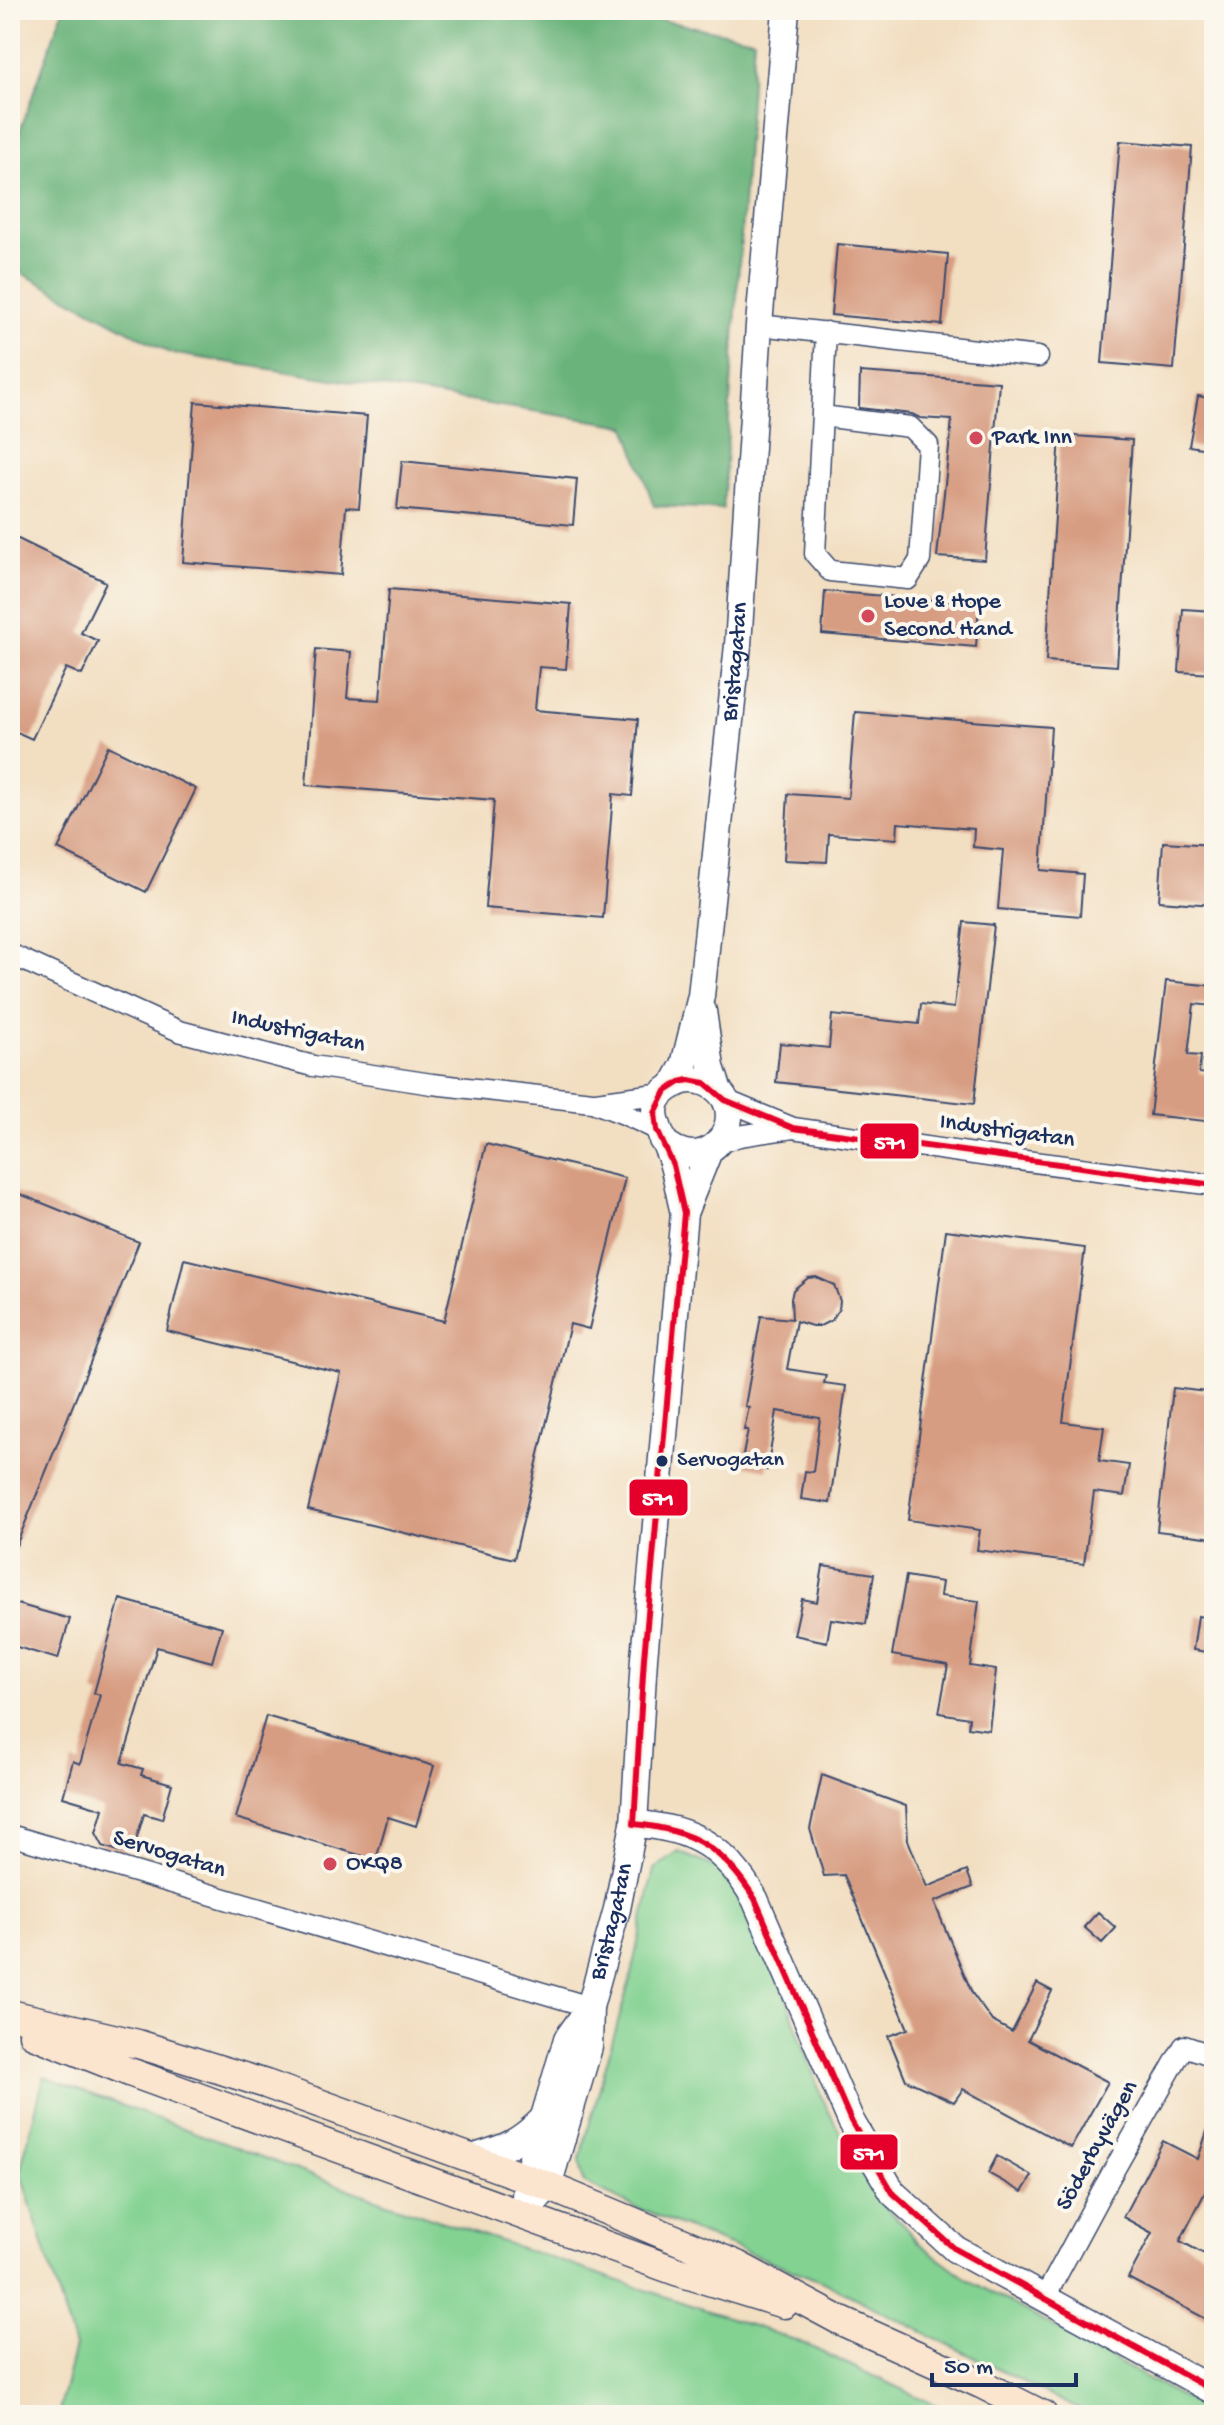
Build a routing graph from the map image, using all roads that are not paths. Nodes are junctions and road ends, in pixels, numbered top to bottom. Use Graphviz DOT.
graph roads {
  1 [pos="786,10"];
  2 [pos="759,325"];
  3 [pos="826,332"];
  4 [pos="1038,357"];
  5 [pos="822,416"];
  6 [pos="10,954"];
  7 [pos="701,996"];
  8 [pos="668,1089"];
  9 [pos="722,1096"];
  10 [pos="592,1102"];
  11 [pos="793,1128"];
  12 [pos="659,1135"];
  13 [pos="714,1147"];
  14 [pos="1214,1185"];
  15 [pos="684,1213"];
  16 [pos="634,1824"];
  17 [pos="10,1835"];
  18 [pos="590,2007"];
  19 [pos="10,2014"];
  20 [pos="10,2025"];
  21 [pos="1214,2056"];
  22 [pos="544,2118"];
  23 [pos="471,2158"];
  24 [pos="537,2182"];
  25 [pos="524,2214"];
  26 [pos="1044,2299"];
  27 [pos="839,2320"];
  28 [pos="1214,2391"];
  29 [pos="1043,2415"];
  1 -- 2 [label="street, Bristagatan"];
  2 -- 3 [label="street"];
  2 -- 7 [label="street, Bristagatan"];
  3 -- 4 [label="street"];
  3 -- 5 [label="street"];
  5 -- 5 [label="street"];
  6 -- 10 [label="street, Industrigatan"];
  7 -- 8 [label="street, Bristagatan"];
  7 -- 9 [label="street, Bristagatan"];
  8 -- 9 [label="street"];
  8 -- 10 [label="street, Industrigatan"];
  8 -- 12 [label="street, Bristagatan"];
  9 -- 11 [label="street, Industrigatan"];
  9 -- 13 [label="street, Bristagatan"];
  10 -- 12 [label="street, Industrigatan"];
  11 -- 13 [label="street, Industrigatan"];
  11 -- 14 [label="street, Industrigatan"];
  12 -- 13 [label="street"];
  12 -- 15 [label="street, Bristagatan"];
  13 -- 15 [label="street, Bristagatan"];
  15 -- 16 [label="street, Bristagatan"];
  16 -- 18 [label="street, Bristagatan"];
  16 -- 26 [label="street"];
  17 -- 18 [label="street, Servogatan"];
  18 -- 22 [label="street, Bristagatan"];
  18 -- 24 [label="street, Bristagatan"];
  19 -- 23 [label="main road"];
  20 -- 25 [label="main road"];
  21 -- 26 [label="street, Söderbyvägen"];
  22 -- 23 [label="street"];
  22 -- 24 [label="street, Bristagatan"];
  23 -- 24 [label="main road"];
  24 -- 25 [label="street, Bristagatan"];
  24 -- 27 [label="main road"];
  25 -- 27 [label="main road"];
  26 -- 28 [label="street"];
  27 -- 29 [label="main road"];
}
